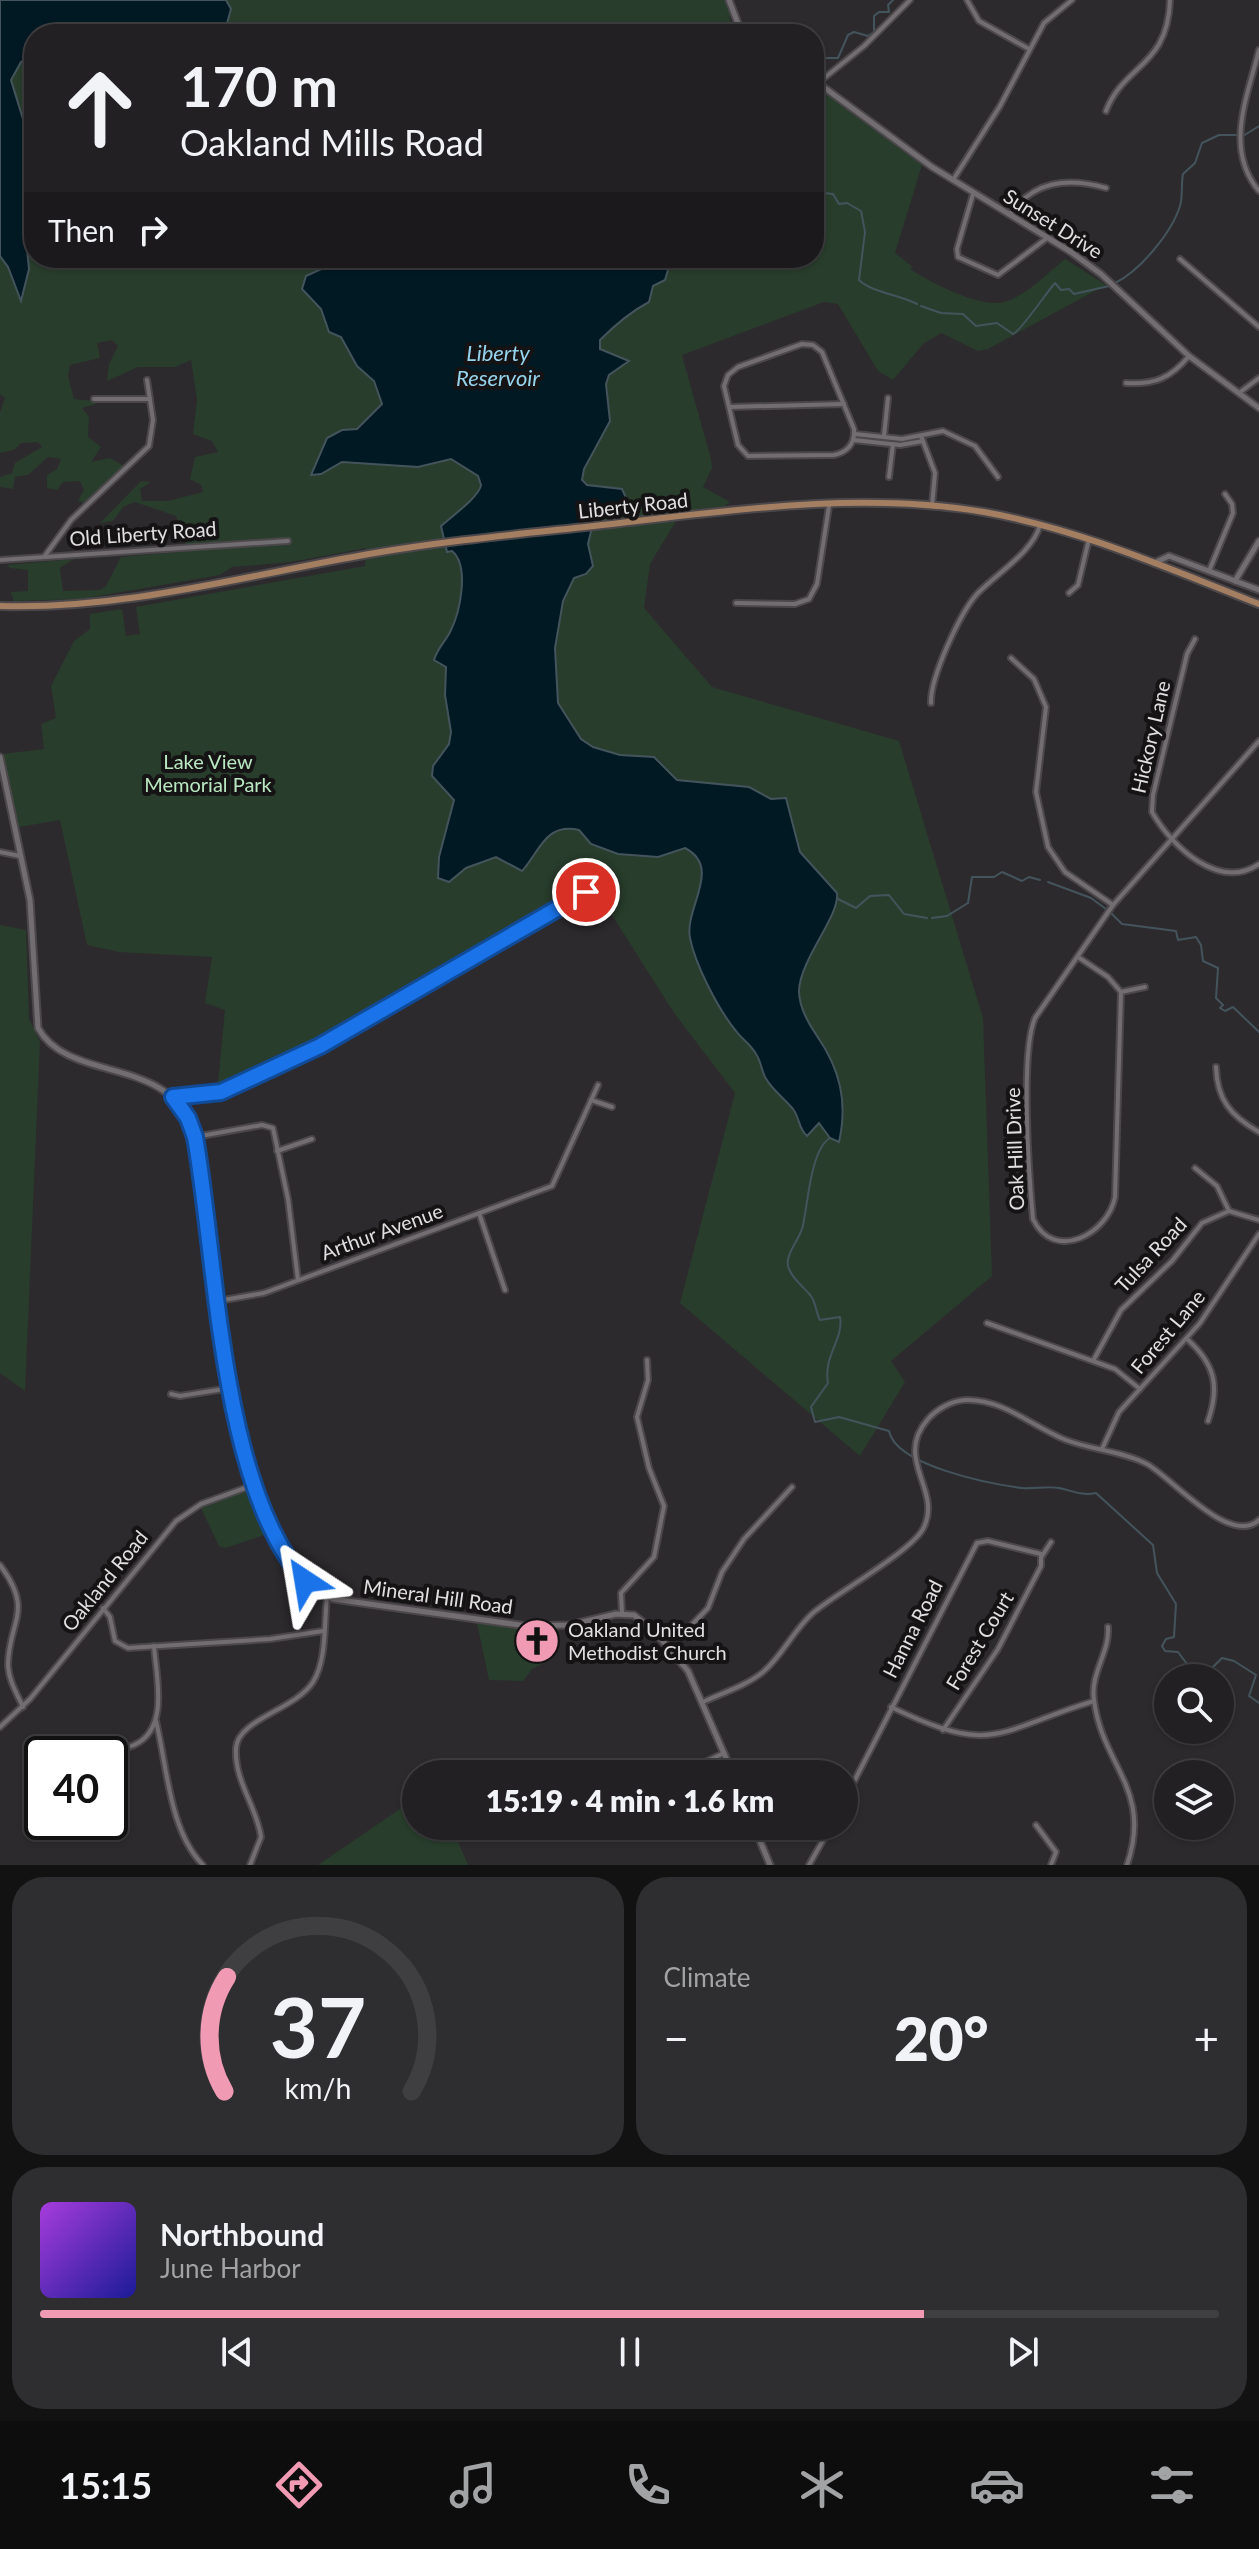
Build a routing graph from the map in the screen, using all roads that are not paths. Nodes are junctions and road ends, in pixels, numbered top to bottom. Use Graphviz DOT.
graph roads {
  1 [pos="729,0"];
  2 [pos="910,0"];
  3 [pos="967,0"];
  4 [pos="1072,0"];
  5 [pos="1170,0"];
  6 [pos="738,24"];
  7 [pos="1029,49"];
  8 [pos="1259,50"];
  9 [pos="824,76"];
  10 [pos="824,88"];
  11 [pos="1106,111"];
  12 [pos="953,181"];
  13 [pos="1106,188"];
  14 [pos="1259,191"];
  15 [pos="973,194"];
  16 [pos="1010,214"];
  17 [pos="1047,238"];
  18 [pos="1180,259"];
  19 [pos="1259,327"];
  20 [pos="1189,356"];
  21 [pos="1259,378"];
  22 [pos="147,380"];
  23 [pos="1126,383"];
  24 [pos="1239,393"];
  25 [pos="888,398"];
  26 [pos="94,399"];
  27 [pos="150,399"];
  28 [pos="844,404"];
  29 [pos="729,407"];
  30 [pos="1259,408"];
  31 [pos="854,437"];
  32 [pos="922,438"];
  33 [pos="897,439"];
  34 [pos="883,440"];
  35 [pos="893,444"];
  36 [pos="889,477"];
  37 [pos="998,477"];
  38 [pos="1225,494"];
  39 [pos="829,506"];
  40 [pos="932,506"];
  41 [pos="1040,525"];
  42 [pos="1089,539"];
  43 [pos="288,541"];
  44 [pos="1259,541"];
  45 [pos="44,557"];
  46 [pos="0,560"];
  47 [pos="1154,563"];
  48 [pos="1209,571"];
  49 [pos="1235,581"];
  50 [pos="1259,590"];
  51 [pos="1069,593"];
  52 [pos="736,603"];
  53 [pos="1259,604"];
  54 [pos="0,606"];
  55 [pos="1195,639"];
  56 [pos="1011,658"];
  57 [pos="931,703"];
  58 [pos="1259,741"];
  59 [pos="0,757"];
  60 [pos="10,801"];
  61 [pos="0,802"];
  62 [pos="1172,837"];
  63 [pos="0,852"];
  64 [pos="23,856"];
  65 [pos="1259,864"];
  66 [pos="586,892"];
  67 [pos="1113,905"];
  68 [pos="1078,957"];
  69 [pos="1145,987"];
  70 [pos="1121,992"];
  71 [pos="1216,1067"];
  72 [pos="598,1085"];
  73 [pos="173,1097"];
  74 [pos="591,1100"];
  75 [pos="612,1107"];
  76 [pos="1259,1132"];
  77 [pos="195,1137"];
  78 [pos="312,1139"];
  79 [pos="277,1151"];
  80 [pos="1195,1168"];
  81 [pos="1229,1211"];
  82 [pos="479,1213"];
  83 [pos="1259,1220"];
  84 [pos="1259,1234"];
  85 [pos="299,1280"];
  86 [pos="505,1290"];
  87 [pos="218,1301"];
  88 [pos="987,1323"];
  89 [pos="1187,1339"];
  90 [pos="647,1360"];
  91 [pos="1093,1361"];
  92 [pos="230,1388"];
  93 [pos="1140,1389"];
  94 [pos="171,1394"];
  95 [pos="1208,1421"];
  96 [pos="1102,1449"];
  97 [pos="256,1484"];
  98 [pos="792,1487"];
  99 [pos="1259,1520"];
  100 [pos="1051,1542"];
  101 [pos="1042,1556"];
  102 [pos="0,1565"];
  103 [pos="327,1597"];
  104 [pos="103,1608"];
  105 [pos="622,1613"];
  106 [pos="1108,1627"];
  107 [pos="323,1631"];
  108 [pos="663,1641"];
  109 [pos="154,1646"];
  110 [pos="1094,1701"];
  111 [pos="703,1702"];
  112 [pos="23,1707"];
  113 [pos="891,1707"];
  114 [pos="156,1721"];
  115 [pos="0,1727"];
  116 [pos="943,1730"];
  117 [pos="128,1746"];
  118 [pos="724,1753"];
  119 [pos="709,1760"];
  120 [pos="727,1760"];
  121 [pos="858,1773"];
  122 [pos="1036,1825"];
  123 [pos="760,1840"];
  124 [pos="823,1840"];
  125 [pos="203,1865"];
  126 [pos="250,1865"];
  127 [pos="770,1865"];
  128 [pos="809,1865"];
  129 [pos="1051,1865"];
  130 [pos="1127,1865"];
  1 -- 6 [label="street"];
  2 -- 9 [label="street"];
  3 -- 7 [label="street"];
  4 -- 7 [label="street"];
  5 -- 11 [label="street"];
  7 -- 12 [label="street"];
  8 -- 14 [label="street"];
  10 -- 12 [label="street, Sunset Drive"];
  12 -- 15 [label="street, Sunset Drive"];
  13 -- 16 [label="street"];
  15 -- 16 [label="street, Sunset Drive"];
  15 -- 17 [label="street"];
  16 -- 17 [label="street, Sunset Drive"];
  17 -- 20 [label="street, Sunset Drive"];
  18 -- 19 [label="street"];
  20 -- 23 [label="street"];
  20 -- 24 [label="street, Sunset Drive"];
  21 -- 24 [label="street"];
  22 -- 27 [label="street"];
  24 -- 30 [label="street, Sunset Drive"];
  25 -- 34 [label="street"];
  26 -- 27 [label="street"];
  27 -- 45 [label="street"];
  28 -- 29 [label="street"];
  28 -- 29 [label="street"];
  28 -- 31 [label="street"];
  29 -- 31 [label="street"];
  31 -- 34 [label="street"];
  32 -- 33 [label="street"];
  32 -- 35 [label="street"];
  32 -- 37 [label="street"];
  32 -- 40 [label="street"];
  33 -- 34 [label="street"];
  33 -- 35 [label="street"];
  34 -- 35 [label="street"];
  35 -- 36 [label="street"];
  38 -- 48 [label="street"];
  39 -- 40 [label="main road, Liberty Road"];
  39 -- 52 [label="street"];
  39 -- 54 [label="main road, Liberty Road"];
  40 -- 41 [label="main road, Liberty Road"];
  41 -- 42 [label="main road, Liberty Road"];
  41 -- 57 [label="street"];
  42 -- 47 [label="main road, Liberty Road"];
  42 -- 51 [label="street"];
  43 -- 45 [label="street, Old Liberty Road"];
  44 -- 49 [label="street"];
  45 -- 46 [label="street, Old Liberty Road"];
  47 -- 48 [label="street"];
  47 -- 53 [label="main road, Liberty Road"];
  48 -- 49 [label="street"];
  49 -- 50 [label="street"];
  55 -- 62 [label="street, Hickory Lane"];
  56 -- 67 [label="street"];
  58 -- 62 [label="street, Oak Hill Drive"];
  59 -- 60 [label="street"];
  60 -- 61 [label="street"];
  60 -- 64 [label="street"];
  62 -- 65 [label="street, Hickory Lane"];
  62 -- 67 [label="street, Oak Hill Drive"];
  63 -- 64 [label="street"];
  64 -- 73 [label="street"];
  66 -- 73 [label="street"];
  67 -- 68 [label="street, Oak Hill Drive"];
  68 -- 70 [label="street"];
  68 -- 70 [label="street, Oak Hill Drive"];
  69 -- 70 [label="street"];
  71 -- 76 [label="street"];
  72 -- 74 [label="street"];
  73 -- 77 [label="street"];
  74 -- 75 [label="street"];
  74 -- 82 [label="street, Arthur Avenue"];
  77 -- 79 [label="street"];
  77 -- 87 [label="street"];
  78 -- 79 [label="street"];
  79 -- 85 [label="street"];
  80 -- 81 [label="street"];
  81 -- 83 [label="street"];
  81 -- 91 [label="street, Tulsa Road"];
  82 -- 85 [label="street, Arthur Avenue"];
  82 -- 86 [label="street"];
  84 -- 89 [label="street, Forest Lane"];
  85 -- 87 [label="street, Arthur Avenue"];
  87 -- 92 [label="street"];
  88 -- 91 [label="street"];
  89 -- 93 [label="street, Forest Lane"];
  89 -- 95 [label="street"];
  90 -- 105 [label="street"];
  91 -- 93 [label="street"];
  92 -- 94 [label="street"];
  92 -- 97 [label="street"];
  93 -- 96 [label="street, Forest Lane"];
  96 -- 99 [label="street"];
  96 -- 111 [label="street"];
  97 -- 103 [label="street"];
  97 -- 104 [label="street, Oakland Road"];
  98 -- 108 [label="street"];
  100 -- 101 [label="street"];
  101 -- 113 [label="street, Hanna Road"];
  101 -- 116 [label="street, Forest Court"];
  102 -- 112 [label="street"];
  103 -- 105 [label="street, Mineral Hill Road"];
  103 -- 107 [label="street"];
  104 -- 109 [label="street"];
  104 -- 112 [label="street, Oakland Road"];
  105 -- 108 [label="street"];
  106 -- 110 [label="street"];
  107 -- 109 [label="street"];
  107 -- 126 [label="street"];
  108 -- 111 [label="street"];
  109 -- 114 [label="street"];
  110 -- 116 [label="street"];
  110 -- 130 [label="street"];
  111 -- 118 [label="street"];
  112 -- 115 [label="street, Oakland Road"];
  113 -- 116 [label="street"];
  113 -- 121 [label="street, Hanna Road"];
  114 -- 117 [label="street"];
  114 -- 125 [label="street"];
  118 -- 119 [label="street"];
  118 -- 120 [label="street"];
  122 -- 129 [label="street"];
  123 -- 127 [label="street"];
  124 -- 128 [label="street"];
}
